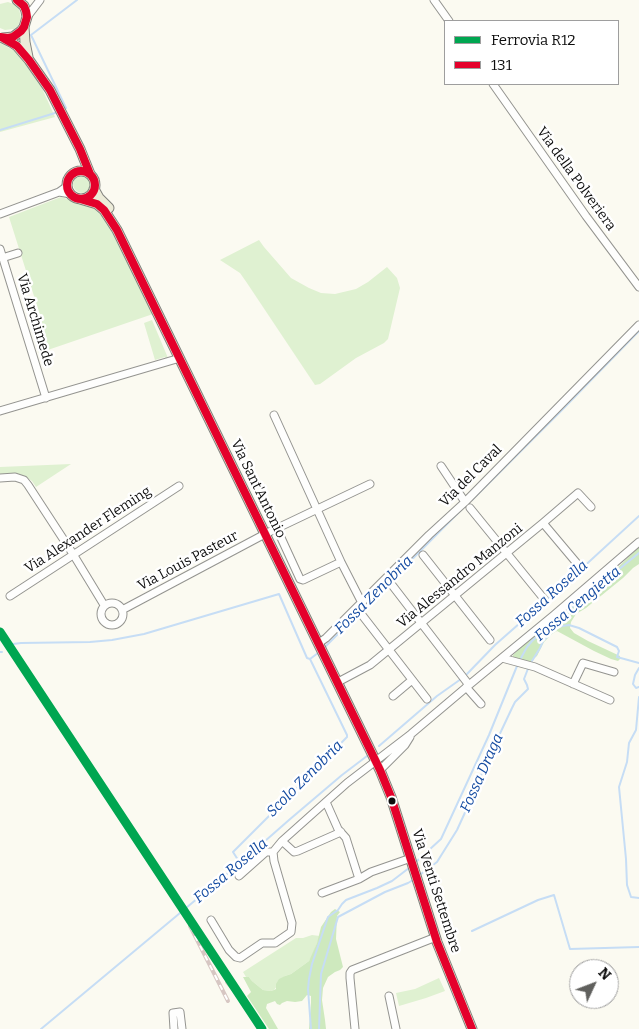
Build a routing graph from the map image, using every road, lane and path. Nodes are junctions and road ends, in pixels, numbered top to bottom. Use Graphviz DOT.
graph roads {
  1 [pos="40,0"];
  2 [pos="434,0"];
  3 [pos="20,1"];
  4 [pos="27,17"];
  5 [pos="447,20"];
  6 [pos="24,27"];
  7 [pos="1,37"];
  8 [pos="29,60"];
  9 [pos="494,85"];
  10 [pos="73,137"];
  11 [pos="90,174"];
  12 [pos="70,179"];
  13 [pos="94,189"];
  14 [pos="58,192"];
  15 [pos="76,196"];
  16 [pos="0,214"];
  17 [pos="117,230"];
  18 [pos="0,250"];
  19 [pos="18,253"];
  20 [pos="2,258"];
  21 [pos="639,288"];
  22 [pos="639,325"];
  23 [pos="180,358"];
  24 [pos="46,398"];
  25 [pos="0,411"];
  26 [pos="274,415"];
  27 [pos="441,466"];
  28 [pos="0,478"];
  29 [pos="370,484"];
  30 [pos="179,486"];
  31 [pos="465,502"];
  32 [pos="591,507"];
  33 [pos="470,508"];
  34 [pos="318,510"];
  35 [pos="543,523"];
  36 [pos="276,529"];
  37 [pos="265,534"];
  38 [pos="639,542"];
  39 [pos="73,554"];
  40 [pos="506,554"];
  41 [pos="423,555"];
  42 [pos="341,562"];
  43 [pos="580,568"];
  44 [pos="392,585"];
  45 [pos="455,595"];
  46 [pos="10,596"];
  47 [pos="544,599"];
  48 [pos="362,603"];
  49 [pos="104,605"];
  50 [pos="122,610"];
  51 [pos="362,616"];
  52 [pos="421,623"];
  53 [pos="490,640"];
  54 [pos="319,643"];
  55 [pos="390,650"];
  56 [pos="502,658"];
  57 [pos="614,672"];
  58 [pos="412,680"];
  59 [pos="338,682"];
  60 [pos="573,684"];
  61 [pos="467,686"];
  62 [pos="393,696"];
  63 [pos="427,700"];
  64 [pos="610,700"];
  65 [pos="481,704"];
  66 [pos="411,734"];
  67 [pos="376,760"];
  68 [pos="380,770"];
  69 [pos="326,802"];
  70 [pos="341,832"];
  71 [pos="282,841"];
  72 [pos="273,852"];
  73 [pos="411,858"];
  74 [pos="239,876"];
  75 [pos="358,879"];
  76 [pos="322,893"];
  77 [pos="211,920"];
  78 [pos="436,937"];
  79 [pos="389,996"];
  80 [pos="174,1029"];
  81 [pos="182,1029"];
  82 [pos="354,1029"];
  83 [pos="396,1029"];
  84 [pos="472,1029"];
  1 -- 4 [label="street"];
  2 -- 5 [label="street"];
  3 -- 4 [label="main road"];
  4 -- 6 [label="main road, Via Sant'Antonio"];
  6 -- 7 [label="main road, Via Sant'Antonio"];
  6 -- 8 [label="main road, Via Sant'Antonio"];
  7 -- 8 [label="main road, Via Sant'Antonio"];
  8 -- 10 [label="main road, Via Sant'Antonio"];
  9 -- 21 [label="street, Via della Polveriera"];
  10 -- 11 [label="main road, Via Sant'Antonio"];
  10 -- 12 [label="main road, Via Sant'Antonio"];
  11 -- 12 [label="main road"];
  11 -- 13 [label="main road, Via Sant'Antonio"];
  12 -- 14 [label="street"];
  12 -- 15 [label="main road, Via Sant'Antonio"];
  13 -- 15 [label="main road"];
  13 -- 17 [label="main road, Via Sant'Antonio"];
  14 -- 15 [label="street"];
  14 -- 16 [label="street"];
  15 -- 17 [label="main road, Via Sant'Antonio"];
  17 -- 23 [label="main road, Via Sant'Antonio"];
  18 -- 20 [label="street, Via Archimede"];
  19 -- 20 [label="street"];
  20 -- 24 [label="street, Via Archimede"];
  22 -- 31 [label="street, Via del Caval"];
  23 -- 24 [label="street"];
  23 -- 37 [label="main road, Via Sant'Antonio"];
  24 -- 25 [label="street"];
  26 -- 34 [label="street"];
  27 -- 31 [label="street"];
  28 -- 39 [label="street"];
  29 -- 34 [label="street, Via Louis Pasteur"];
  30 -- 39 [label="street, Via Alexander Fleming"];
  31 -- 48 [label="street, Via del Caval"];
  32 -- 35 [label="street, Via Alessandro Manzoni"];
  33 -- 40 [label="street"];
  34 -- 36 [label="street, Via Louis Pasteur"];
  34 -- 42 [label="street"];
  35 -- 40 [label="street, Via Alessandro Manzoni"];
  35 -- 43 [label="street"];
  36 -- 37 [label="street, Via Louis Pasteur"];
  36 -- 42 [label="street"];
  37 -- 50 [label="street, Via Louis Pasteur"];
  37 -- 54 [label="main road, Via Sant'Antonio"];
  38 -- 56 [label="street"];
  39 -- 46 [label="street, Via Alexander Fleming"];
  39 -- 49 [label="street"];
  40 -- 45 [label="street, Via Alessandro Manzoni"];
  40 -- 47 [label="street"];
  41 -- 45 [label="street"];
  42 -- 48 [label="street"];
  44 -- 52 [label="street"];
  45 -- 52 [label="street, Via Alessandro Manzoni"];
  45 -- 53 [label="street"];
  48 -- 54 [label="street, Via del Caval"];
  49 -- 50 [label="street"];
  49 -- 50 [label="street"];
  51 -- 55 [label="street"];
  52 -- 55 [label="street, Via Alessandro Manzoni"];
  52 -- 61 [label="street"];
  54 -- 59 [label="main road, Via Sant'Antonio"];
  55 -- 58 [label="street"];
  55 -- 59 [label="street, Via Alessandro Manzoni"];
  56 -- 60 [label="street"];
  56 -- 61 [label="street"];
  57 -- 60 [label="street"];
  58 -- 62 [label="street"];
  58 -- 63 [label="street"];
  59 -- 67 [label="main road, Via Sant'Antonio"];
  60 -- 64 [label="street"];
  61 -- 65 [label="street"];
  61 -- 66 [label="street"];
  66 -- 67 [label="street"];
  66 -- 68 [label="street"];
  67 -- 68 [label="main road, Via Venti Settembre"];
  67 -- 69 [label="street"];
  68 -- 73 [label="main road, Via Venti Settembre"];
  69 -- 70 [label="street"];
  69 -- 71 [label="street"];
  70 -- 71 [label="street"];
  70 -- 75 [label="street"];
  71 -- 72 [label="street"];
  72 -- 74 [label="street"];
  72 -- 77 [label="street"];
  73 -- 75 [label="street"];
  73 -- 78 [label="main road, Via Venti Settembre"];
  75 -- 76 [label="street"];
  78 -- 82 [label="street"];
  78 -- 84 [label="main road, Via Venti Settembre"];
  79 -- 83 [label="street"];
  80 -- 81 [label="street"];
}
